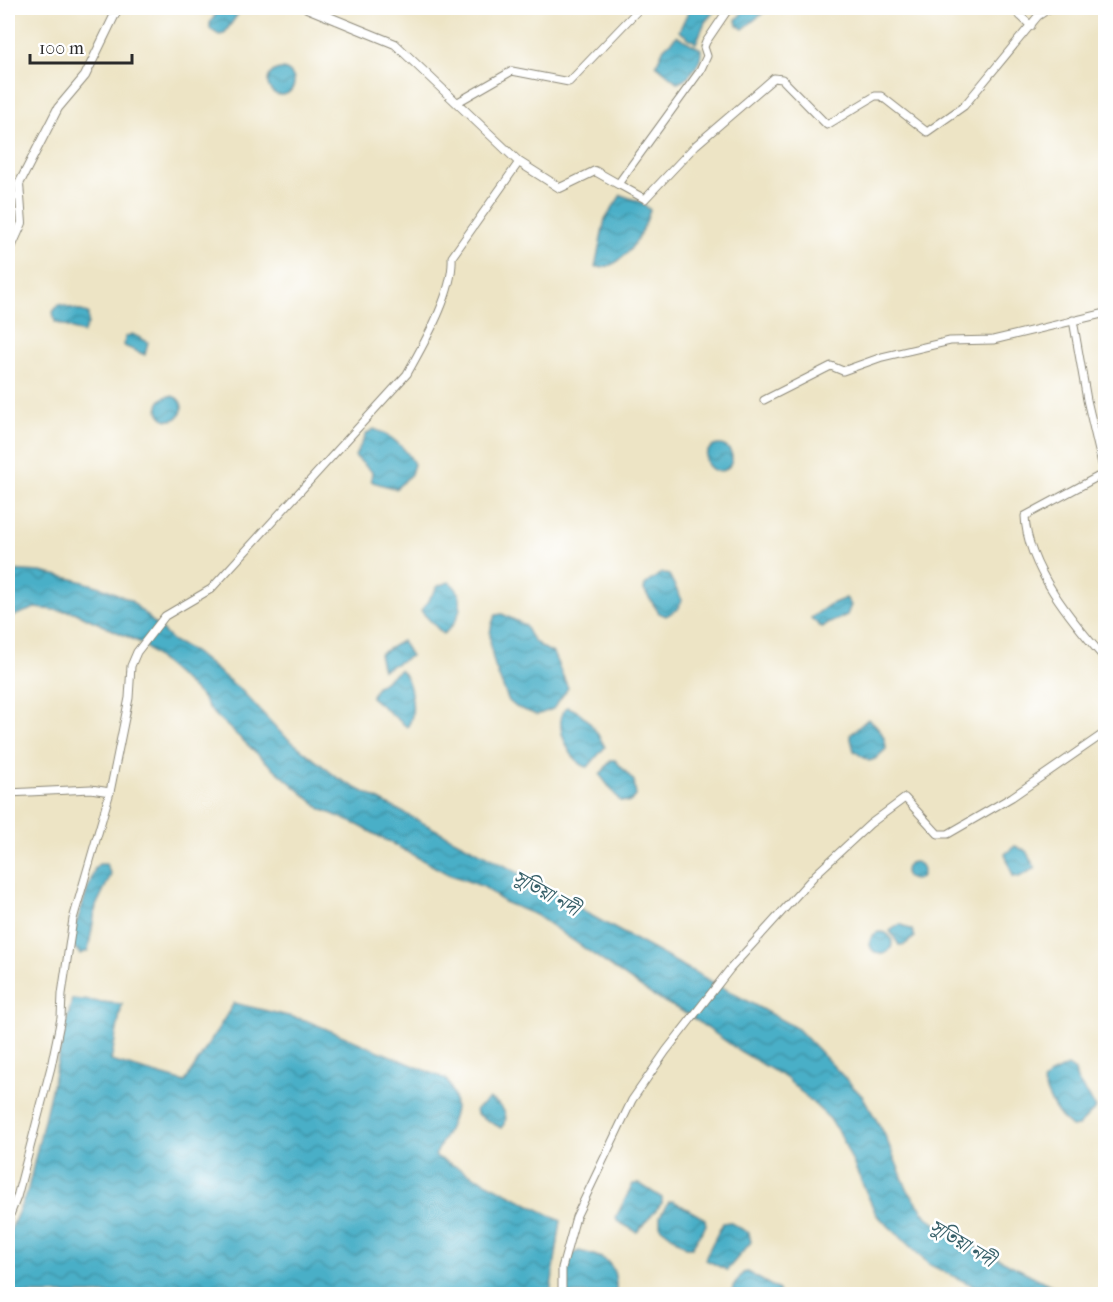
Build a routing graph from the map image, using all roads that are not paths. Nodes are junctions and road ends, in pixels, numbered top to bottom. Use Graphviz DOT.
graph roads {
  1 [pos="118,8"];
  2 [pos="307,8"];
  3 [pos="640,8"];
  4 [pos="729,8"];
  5 [pos="1012,8"];
  6 [pos="1050,8"];
  7 [pos="1031,26"];
  8 [pos="458,102"];
  9 [pos="519,162"];
  10 [pos="618,184"];
  11 [pos="19,195"];
  12 [pos="8,200"];
  13 [pos="8,254"];
  14 [pos="1106,313"];
  15 [pos="1073,320"];
  16 [pos="764,400"];
  17 [pos="1106,660"];
  18 [pos="1106,732"];
  19 [pos="110,792"];
  20 [pos="8,794"];
  21 [pos="8,1220"];
  22 [pos="562,1294"];
  1 -- 11 [label="street"];
  2 -- 8 [label="street"];
  3 -- 8 [label="street"];
  4 -- 10 [label="street"];
  5 -- 7 [label="street"];
  6 -- 7 [label="street"];
  7 -- 10 [label="street"];
  8 -- 9 [label="street"];
  9 -- 10 [label="street"];
  9 -- 19 [label="street"];
  11 -- 12 [label="street"];
  11 -- 13 [label="street"];
  14 -- 15 [label="street"];
  15 -- 16 [label="street"];
  15 -- 17 [label="street"];
  18 -- 22 [label="street"];
  19 -- 20 [label="street"];
  19 -- 21 [label="street"];
}
